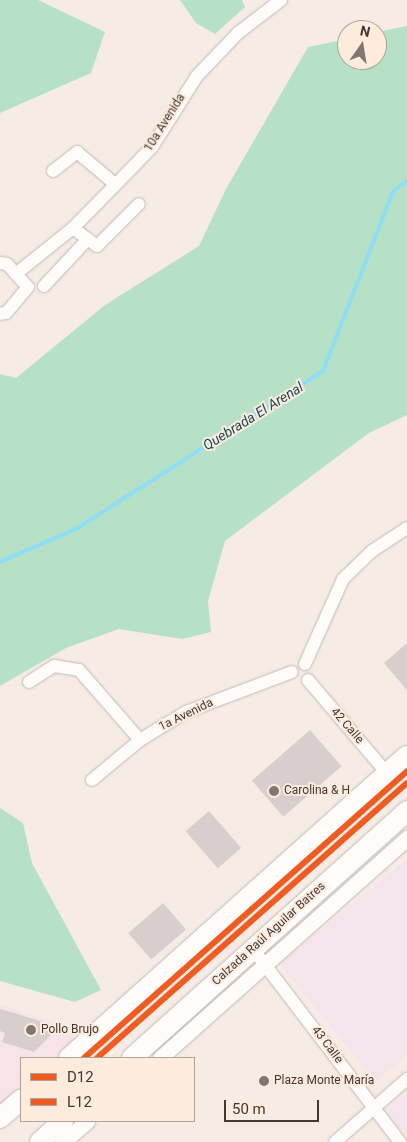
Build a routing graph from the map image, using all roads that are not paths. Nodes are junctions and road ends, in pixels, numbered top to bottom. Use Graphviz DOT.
graph roads {
  1 [pos="281,0"];
  2 [pos="52,171"];
  3 [pos="115,184"];
  4 [pos="139,204"];
  5 [pos="74,228"];
  6 [pos="87,240"];
  7 [pos="0,263"];
  8 [pos="17,273"];
  9 [pos="44,286"];
  10 [pos="0,314"];
  11 [pos="407,528"];
  12 [pos="305,664"];
  13 [pos="292,672"];
  14 [pos="308,680"];
  15 [pos="29,682"];
  16 [pos="140,740"];
  17 [pos="407,756"];
  18 [pos="386,772"];
  19 [pos="92,780"];
  20 [pos="407,811"];
  21 [pos="407,838"];
  22 [pos="258,955"];
  23 [pos="70,1057"];
  24 [pos="133,1057"];
  25 [pos="161,1057"];
  26 [pos="407,1079"];
  27 [pos="20,1101"];
  28 [pos="375,1108"];
  29 [pos="0,1118"];
  30 [pos="62,1122"];
  31 [pos="86,1122"];
  32 [pos="40,1142"];
  33 [pos="63,1142"];
  34 [pos="335,1142"];
  35 [pos="400,1142"];
  1 -- 3 [label="street, 10a Avenida"];
  2 -- 3 [label="street"];
  3 -- 5 [label="street, 10a Avenida"];
  4 -- 6 [label="street"];
  5 -- 6 [label="street"];
  5 -- 8 [label="street, 10a Avenida"];
  6 -- 9 [label="street"];
  7 -- 8 [label="street"];
  8 -- 10 [label="street"];
  11 -- 12 [label="street"];
  12 -- 13 [label="street"];
  12 -- 14 [label="street"];
  13 -- 14 [label="street"];
  13 -- 16 [label="street, 1a Avenida"];
  14 -- 18 [label="street, 42 Calle"];
  15 -- 16 [label="street"];
  16 -- 19 [label="street, 1a Avenida"];
  17 -- 18 [label="highway"];
  18 -- 23 [label="highway"];
  20 -- 22 [label="highway, Calzada Raúl Aguilar Batres"];
  21 -- 22 [label="street"];
  22 -- 24 [label="highway, Calzada Raúl Aguilar Batres"];
  22 -- 25 [label="street"];
  22 -- 28 [label="street, 43 Calle"];
  26 -- 28 [label="street"];
  27 -- 29 [label="highway"];
  28 -- 34 [label="street"];
  28 -- 35 [label="street, 43 Calle"];
  30 -- 32 [label="highway"];
  31 -- 33 [label="street"];
}
